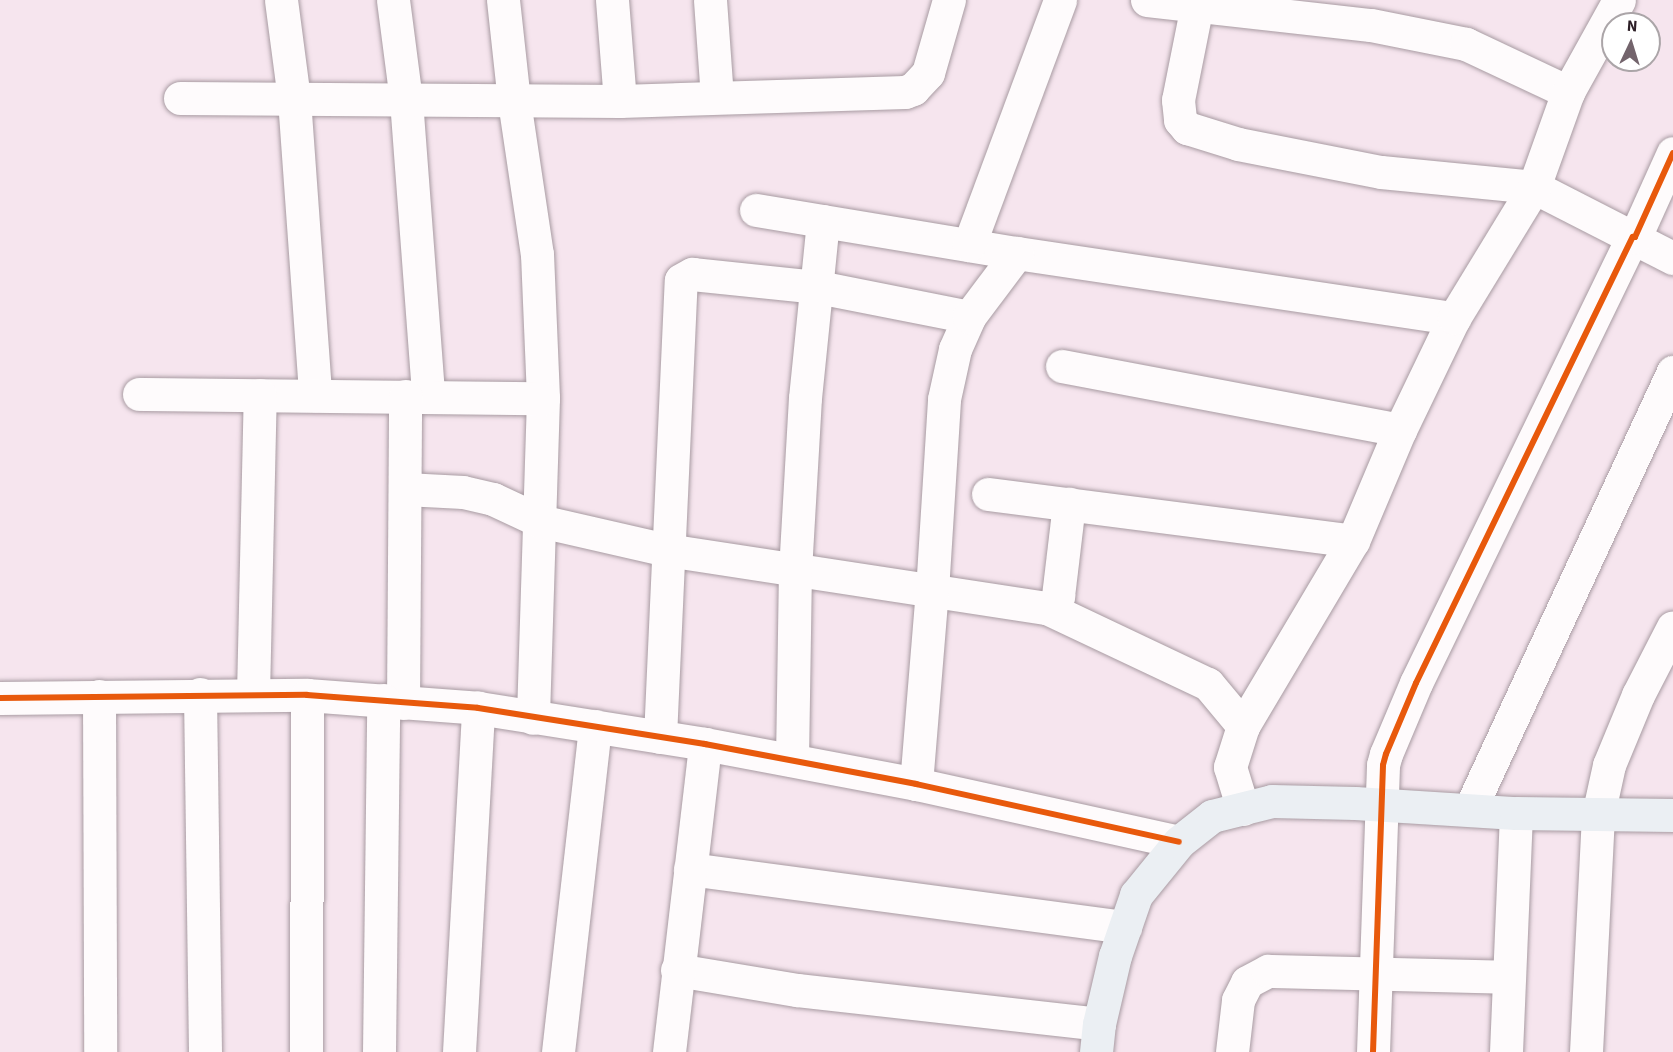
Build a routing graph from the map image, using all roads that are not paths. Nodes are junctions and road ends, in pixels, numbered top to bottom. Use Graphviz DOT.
graph roads {
  1 [pos="281,0"];
  2 [pos="393,0"];
  3 [pos="502,0"];
  4 [pos="612,0"];
  5 [pos="710,0"];
  6 [pos="949,0"];
  7 [pos="1060,0"];
  8 [pos="1147,0"];
  9 [pos="1619,0"];
  10 [pos="1197,3"];
  11 [pos="1568,92"];
  12 [pos="717,97"];
  13 [pos="180,98"];
  14 [pos="294,99"];
  15 [pos="406,100"];
  16 [pos="514,101"];
  17 [pos="620,101"];
  18 [pos="1673,153"];
  19 [pos="1534,188"];
  20 [pos="756,210"];
  21 [pos="823,221"];
  22 [pos="1633,237"];
  23 [pos="969,245"];
  24 [pos="1017,253"];
  25 [pos="1673,258"];
  26 [pos="818,287"];
  27 [pos="969,317"];
  28 [pos="1454,318"];
  29 [pos="1062,366"];
  30 [pos="1673,372"];
  31 [pos="139,394"];
  32 [pos="260,395"];
  33 [pos="315,395"];
  34 [pos="417,396"];
  35 [pos="543,398"];
  36 [pos="1400,430"];
  37 [pos="405,489"];
  38 [pos="988,494"];
  39 [pos="1069,504"];
  40 [pos="540,521"];
  41 [pos="1353,541"];
  42 [pos="667,550"];
  43 [pos="795,571"];
  44 [pos="932,591"];
  45 [pos="1047,608"];
  46 [pos="1673,627"];
  47 [pos="200,694"];
  48 [pos="253,694"];
  49 [pos="308,695"];
  50 [pos="99,696"];
  51 [pos="0,698"];
  52 [pos="393,701"];
  53 [pos="478,708"];
  54 [pos="533,717"];
  55 [pos="595,726"];
  56 [pos="1243,726"];
  57 [pos="660,737"];
  58 [pos="705,744"];
  59 [pos="792,760"];
  60 [pos="916,784"];
  61 [pos="1384,805"];
  62 [pos="1243,809"];
  63 [pos="1470,809"];
  64 [pos="1516,813"];
  65 [pos="1598,815"];
  66 [pos="1673,815"];
  67 [pos="1179,842"];
  68 [pos="690,869"];
  69 [pos="1125,927"];
  70 [pos="677,970"];
  71 [pos="1376,972"];
  72 [pos="1509,977"];
  73 [pos="1098,1038"];
  74 [pos="100,1052"];
  75 [pos="205,1052"];
  76 [pos="306,1052"];
  77 [pos="379,1052"];
  78 [pos="459,1052"];
  79 [pos="558,1052"];
  80 [pos="669,1052"];
  81 [pos="1232,1052"];
  82 [pos="1372,1052"];
  83 [pos="1506,1052"];
  84 [pos="1586,1052"];
  1 -- 14 [label="street"];
  2 -- 15 [label="street"];
  3 -- 16 [label="street"];
  4 -- 17 [label="street"];
  5 -- 12 [label="street"];
  6 -- 12 [label="street"];
  7 -- 23 [label="street"];
  8 -- 10 [label="street"];
  9 -- 11 [label="street"];
  10 -- 11 [label="street"];
  10 -- 19 [label="street"];
  11 -- 19 [label="street"];
  12 -- 17 [label="street"];
  13 -- 14 [label="street"];
  14 -- 15 [label="street"];
  14 -- 33 [label="street"];
  15 -- 16 [label="street"];
  15 -- 34 [label="street"];
  16 -- 17 [label="street"];
  16 -- 35 [label="street"];
  18 -- 22 [label="street"];
  19 -- 22 [label="street"];
  19 -- 28 [label="street"];
  20 -- 21 [label="street"];
  21 -- 23 [label="street"];
  21 -- 26 [label="street"];
  22 -- 25 [label="street"];
  22 -- 61 [label="street"];
  23 -- 24 [label="street"];
  24 -- 27 [label="street"];
  24 -- 28 [label="street"];
  26 -- 27 [label="street"];
  26 -- 42 [label="street"];
  26 -- 43 [label="street"];
  27 -- 44 [label="street"];
  28 -- 36 [label="street"];
  29 -- 36 [label="street"];
  30 -- 63 [label="street"];
  31 -- 32 [label="street"];
  32 -- 33 [label="street"];
  32 -- 48 [label="street"];
  33 -- 34 [label="street"];
  34 -- 35 [label="street"];
  34 -- 37 [label="street"];
  35 -- 40 [label="street"];
  36 -- 41 [label="street"];
  37 -- 40 [label="street"];
  37 -- 52 [label="street"];
  38 -- 39 [label="street"];
  39 -- 41 [label="street"];
  39 -- 45 [label="street"];
  40 -- 42 [label="street"];
  40 -- 54 [label="street"];
  41 -- 56 [label="street"];
  42 -- 43 [label="street"];
  42 -- 57 [label="street"];
  43 -- 44 [label="street"];
  43 -- 59 [label="street"];
  44 -- 45 [label="street"];
  44 -- 60 [label="street"];
  45 -- 56 [label="street"];
  46 -- 65 [label="street"];
  47 -- 48 [label="street"];
  47 -- 50 [label="street"];
  47 -- 75 [label="street"];
  48 -- 49 [label="street"];
  49 -- 52 [label="street"];
  49 -- 76 [label="street"];
  50 -- 51 [label="street"];
  50 -- 74 [label="street"];
  52 -- 53 [label="street"];
  52 -- 77 [label="street"];
  53 -- 54 [label="street"];
  53 -- 78 [label="street"];
  54 -- 55 [label="street"];
  55 -- 57 [label="street"];
  55 -- 79 [label="street"];
  56 -- 62 [label="street"];
  57 -- 58 [label="street"];
  58 -- 59 [label="street"];
  58 -- 68 [label="street"];
  59 -- 60 [label="street"];
  60 -- 67 [label="street"];
  61 -- 62 [label="main road"];
  61 -- 63 [label="main road"];
  61 -- 71 [label="street"];
  62 -- 67 [label="main road"];
  63 -- 64 [label="main road"];
  64 -- 65 [label="main road"];
  64 -- 72 [label="street"];
  65 -- 66 [label="main road"];
  65 -- 84 [label="street"];
  67 -- 69 [label="main road"];
  68 -- 69 [label="street"];
  68 -- 70 [label="street"];
  69 -- 73 [label="main road"];
  70 -- 73 [label="street"];
  70 -- 80 [label="street"];
  71 -- 72 [label="street"];
  71 -- 81 [label="street"];
  71 -- 82 [label="street"];
  72 -- 83 [label="street"];
}
